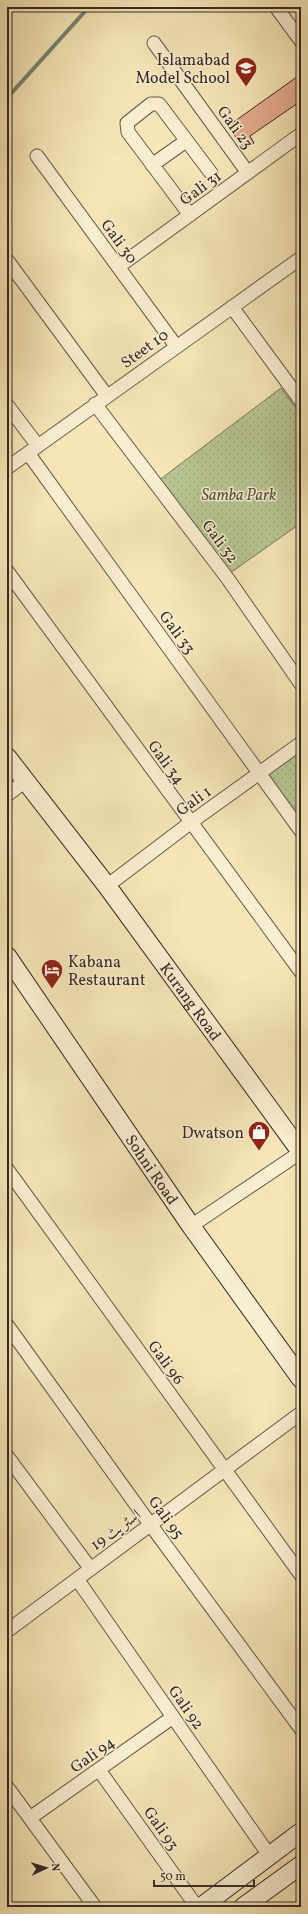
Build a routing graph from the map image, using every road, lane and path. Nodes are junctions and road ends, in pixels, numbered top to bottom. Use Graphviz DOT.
graph roads {
  1 [pos="276,7"];
  2 [pos="301,41"];
  3 [pos="154,43"];
  4 [pos="301,134"];
  5 [pos="186,141"];
  6 [pos="37,156"];
  7 [pos="152,165"];
  8 [pos="211,173"];
  9 [pos="248,173"];
  10 [pos="190,215"];
  11 [pos="7,260"];
  12 [pos="300,260"];
  13 [pos="118,267"];
  14 [pos="232,307"];
  15 [pos="176,346"];
  16 [pos="107,396"];
  17 [pos="301,401"];
  18 [pos="95,404"];
  19 [pos="7,405"];
  20 [pos="33,449"];
  21 [pos="7,468"];
  22 [pos="7,571"];
  23 [pos="301,684"];
  24 [pos="301,743"];
  25 [pos="7,757"];
  26 [pos="259,773"];
  27 [pos="25,781"];
  28 [pos="7,795"];
  29 [pos="190,823"];
  30 [pos="301,831"];
  31 [pos="107,886"];
  32 [pos="7,956"];
  33 [pos="301,972"];
  34 [pos="301,1152"];
  35 [pos="7,1169"];
  36 [pos="191,1226"];
  37 [pos="7,1325"];
  38 [pos="301,1379"];
  39 [pos="301,1413"];
  40 [pos="7,1456"];
  41 [pos="224,1470"];
  42 [pos="150,1524"];
  43 [pos="90,1568"];
  44 [pos="301,1575"];
  45 [pos="77,1579"];
  46 [pos="7,1631"];
  47 [pos="173,1717"];
  48 [pos="301,1729"];
  49 [pos="99,1770"];
  50 [pos="7,1787"];
  51 [pos="30,1818"];
  52 [pos="301,1832"];
  53 [pos="269,1855"];
  54 [pos="301,1865"];
  55 [pos="95,1907"];
  56 [pos="197,1907"];
  57 [pos="201,1907"];
  58 [pos="243,1907"];
  1 -- 2 [label="street"];
  3 -- 9 [label="street, Gali 23"];
  4 -- 9 [label="street, Gali 31"];
  5 -- 7 [label="street"];
  5 -- 7 [label="street"];
  5 -- 8 [label="street"];
  6 -- 13 [label="street, Gali 30"];
  7 -- 10 [label="street"];
  9 -- 10 [label="street, Gali 31"];
  10 -- 13 [label="street, Gali 31"];
  11 -- 16 [label="street"];
  12 -- 14 [label="street, Steet 10"];
  13 -- 15 [label="street, Gali 30"];
  14 -- 15 [label="street, Steet 10"];
  14 -- 17 [label="street"];
  15 -- 16 [label="street, Steet 10"];
  16 -- 18 [label="street, Steet 10"];
  18 -- 20 [label="street, Steet 10"];
  18 -- 23 [label="street, Gali 32"];
  19 -- 20 [label="street, Gali 33"];
  20 -- 21 [label="street, Steet 10"];
  20 -- 26 [label="street, Gali 33"];
  22 -- 29 [label="street, Gali 34"];
  24 -- 26 [label="street, Gali 1"];
  25 -- 27 [label="street, Kurang Road"];
  26 -- 29 [label="street, Gali 1"];
  26 -- 30 [label="street, Gali 33"];
  27 -- 28 [label="street"];
  27 -- 31 [label="street, Kurang Road"];
  29 -- 31 [label="street, Gali 1"];
  29 -- 33 [label="street, Gali 34"];
  31 -- 34 [label="street, Kurang Road"];
  32 -- 36 [label="street, Sohni Road"];
  34 -- 36 [label="street"];
  35 -- 41 [label="street, Gali 96"];
  36 -- 38 [label="street, Sohni Road"];
  37 -- 42 [label="street, Gali 95"];
  39 -- 41 [label="street, اسٹریٹ 19"];
  40 -- 43 [label="street"];
  41 -- 42 [label="street, اسٹریٹ 19"];
  41 -- 44 [label="street, Gali 96"];
  42 -- 43 [label="street, اسٹریٹ 19"];
  42 -- 48 [label="street, Gali 95"];
  43 -- 45 [label="street, اسٹریٹ 19"];
  45 -- 46 [label="street, اسٹریٹ 19"];
  45 -- 47 [label="street, Gali 92"];
  47 -- 49 [label="street, Gali 94"];
  47 -- 53 [label="street, Gali 92"];
  49 -- 51 [label="street, Gali 94"];
  49 -- 56 [label="street, Gali 93"];
  50 -- 51 [label="street"];
  51 -- 55 [label="street"];
  52 -- 53 [label="street"];
  53 -- 57 [label="street"];
  54 -- 58 [label="street"];
}
